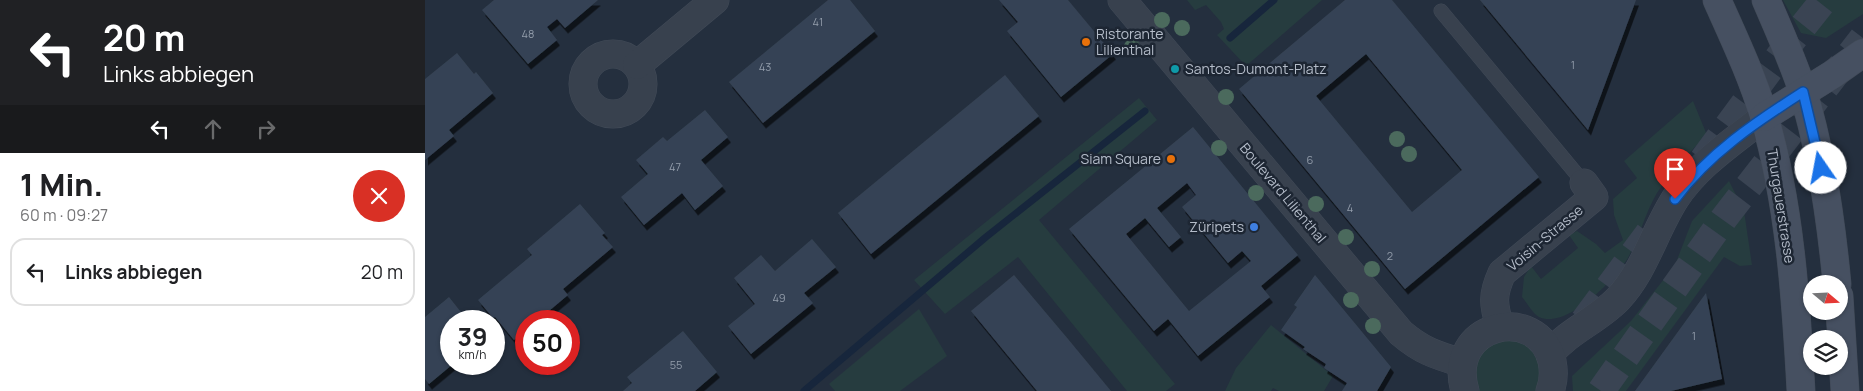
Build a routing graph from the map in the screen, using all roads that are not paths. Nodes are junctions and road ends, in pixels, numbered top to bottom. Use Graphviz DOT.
graph roads {
  1 [pos="715,0"];
  2 [pos="1122,0"];
  3 [pos="1717,0"];
  4 [pos="1766,0"];
  5 [pos="1441,11"];
  6 [pos="1863,53"];
  7 [pos="637,65"];
  8 [pos="1803,92"];
  9 [pos="1764,117"];
  10 [pos="1584,183"];
  11 [pos="1836,275"];
  12 [pos="1841,320"];
  13 [pos="1500,327"];
  14 [pos="1550,354"];
  15 [pos="1462,363"];
  16 [pos="1465,391"];
  17 [pos="1550,391"];
  18 [pos="1801,391"];
  19 [pos="1845,391"];
  1 -- 7 [label="street"];
  2 -- 15 [label="street, Boulevard Lilienthal"];
  3 -- 9 [label="main road, Thurgauerstrasse"];
  4 -- 8 [label="main road"];
  5 -- 10 [label="lane"];
  6 -- 8 [label="main road"];
  8 -- 9 [label="main road"];
  8 -- 11 [label="main road"];
  9 -- 14 [label="street"];
  9 -- 18 [label="main road, Thurgauerstrasse"];
  10 -- 13 [label="street, Voisin-Strasse"];
  12 -- 19 [label="main road"];
  13 -- 14 [label="street"];
  13 -- 15 [label="street"];
  14 -- 17 [label="street"];
  15 -- 16 [label="street"];
}
